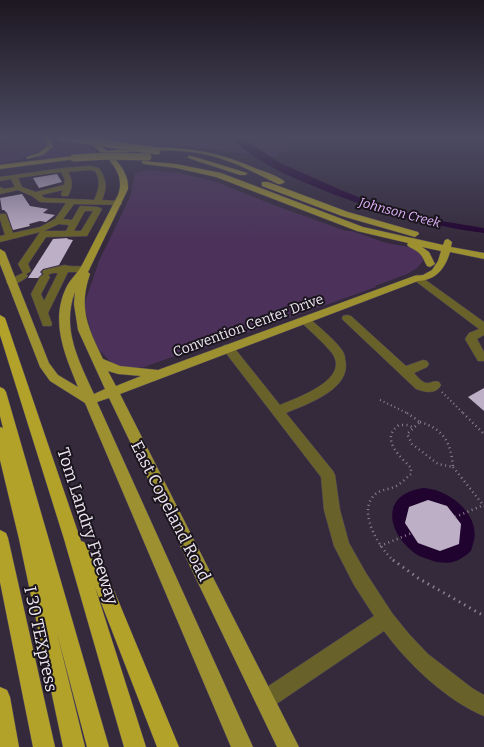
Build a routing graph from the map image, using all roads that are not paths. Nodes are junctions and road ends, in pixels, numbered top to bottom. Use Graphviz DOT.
graph roads {
  1 [pos="48,172"];
  2 [pos="64,172"];
  3 [pos="99,172"];
  4 [pos="122,172"];
  5 [pos="203,172"];
  6 [pos="227,172"];
  7 [pos="237,172"];
  8 [pos="258,172"];
  9 [pos="14,176"];
  10 [pos="0,179"];
  11 [pos="68,187"];
  12 [pos="19,188"];
  13 [pos="0,189"];
  14 [pos="283,190"];
  15 [pos="35,194"];
  16 [pos="61,200"];
  17 [pos="72,201"];
  18 [pos="97,202"];
  19 [pos="118,203"];
  20 [pos="0,217"];
  21 [pos="358,218"];
  22 [pos="58,221"];
  23 [pos="74,223"];
  24 [pos="69,234"];
  25 [pos="10,236"];
  26 [pos="384,236"];
  27 [pos="0,239"];
  28 [pos="436,243"];
  29 [pos="448,246"];
  30 [pos="484,248"];
  31 [pos="0,252"];
  32 [pos="484,256"];
  33 [pos="430,264"];
  34 [pos="65,268"];
  35 [pos="85,269"];
  36 [pos="417,278"];
  37 [pos="11,282"];
  38 [pos="43,312"];
  39 [pos="0,318"];
  40 [pos="347,318"];
  41 [pos="306,320"];
  42 [pos="47,324"];
  43 [pos="484,327"];
  44 [pos="484,331"];
  45 [pos="228,348"];
  46 [pos="482,358"];
  47 [pos="99,362"];
  48 [pos="423,364"];
  49 [pos="405,372"];
  50 [pos="159,374"];
  51 [pos="438,388"];
  52 [pos="0,392"];
  53 [pos="112,392"];
  54 [pos="90,400"];
  55 [pos="277,411"];
  56 [pos="0,432"];
  57 [pos="0,538"];
  58 [pos="72,539"];
  59 [pos="386,619"];
  60 [pos="0,697"];
  61 [pos="265,700"];
  62 [pos="484,706"];
  63 [pos="8,747"];
  64 [pos="44,747"];
  65 [pos="74,747"];
  66 [pos="98,747"];
  67 [pos="135,747"];
  68 [pos="168,747"];
  69 [pos="242,747"];
  70 [pos="288,747"];
  1 -- 9 [label="lane"];
  2 -- 11 [label="lane"];
  3 -- 18 [label="lane"];
  4 -- 19 [label="main road, East Copeland Road"];
  5 -- 26 [label="main road"];
  6 -- 14 [label="main road"];
  7 -- 14 [label="main road, bridge"];
  8 -- 21 [label="main road"];
  9 -- 10 [label="lane"];
  9 -- 12 [label="lane"];
  11 -- 15 [label="lane"];
  11 -- 16 [label="lane"];
  12 -- 13 [label="lane"];
  12 -- 15 [label="lane"];
  14 -- 21 [label="main road"];
  15 -- 16 [label="lane"];
  16 -- 17 [label="lane"];
  17 -- 18 [label="lane"];
  17 -- 22 [label="lane"];
  18 -- 19 [label="lane"];
  19 -- 35 [label="main road, East Copeland Road"];
  20 -- 25 [label="lane"];
  21 -- 28 [label="main road"];
  22 -- 23 [label="lane"];
  22 -- 25 [label="lane"];
  23 -- 24 [label="lane"];
  23 -- 24 [label="lane"];
  24 -- 37 [label="lane"];
  25 -- 27 [label="lane"];
  26 -- 28 [label="main road"];
  26 -- 33 [label="main road"];
  28 -- 29 [label="main road"];
  28 -- 33 [label="main road, Convention Center Drive"];
  29 -- 30 [label="main road"];
  29 -- 32 [label="main road"];
  29 -- 36 [label="main road, Convention Center Drive"];
  31 -- 37 [label="main road"];
  33 -- 36 [label="main road, Convention Center Drive"];
  34 -- 35 [label="lane"];
  34 -- 38 [label="lane"];
  34 -- 38 [label="lane"];
  35 -- 47 [label="main road, East Copeland Road"];
  35 -- 54 [label="main road, East Copeland Road"];
  36 -- 41 [label="main road, Convention Center Drive"];
  36 -- 43 [label="lane"];
  37 -- 54 [label="main road"];
  38 -- 42 [label="lane"];
  39 -- 58 [label="highway, Tom Landry Freeway"];
  40 -- 49 [label="lane"];
  41 -- 45 [label="main road, Convention Center Drive"];
  41 -- 55 [label="lane"];
  44 -- 46 [label="lane"];
  45 -- 50 [label="main road, Convention Center Drive"];
  45 -- 55 [label="lane"];
  47 -- 50 [label="main road"];
  47 -- 53 [label="main road, East Copeland Road"];
  48 -- 49 [label="lane"];
  49 -- 51 [label="lane"];
  50 -- 53 [label="main road, Convention Center Drive"];
  52 -- 66 [label="highway"];
  53 -- 54 [label="main road, Convention Center Drive"];
  53 -- 61 [label="main road, East Copeland Road"];
  54 -- 69 [label="main road, East Copeland Road"];
  55 -- 59 [label="lane"];
  56 -- 65 [label="highway"];
  57 -- 64 [label="highway, I 30 TEXpress"];
  58 -- 67 [label="highway, Tom Landry Freeway"];
  58 -- 68 [label="highway"];
  59 -- 61 [label="lane"];
  59 -- 62 [label="lane"];
  60 -- 63 [label="highway"];
  61 -- 70 [label="main road, East Copeland Road"];
}
